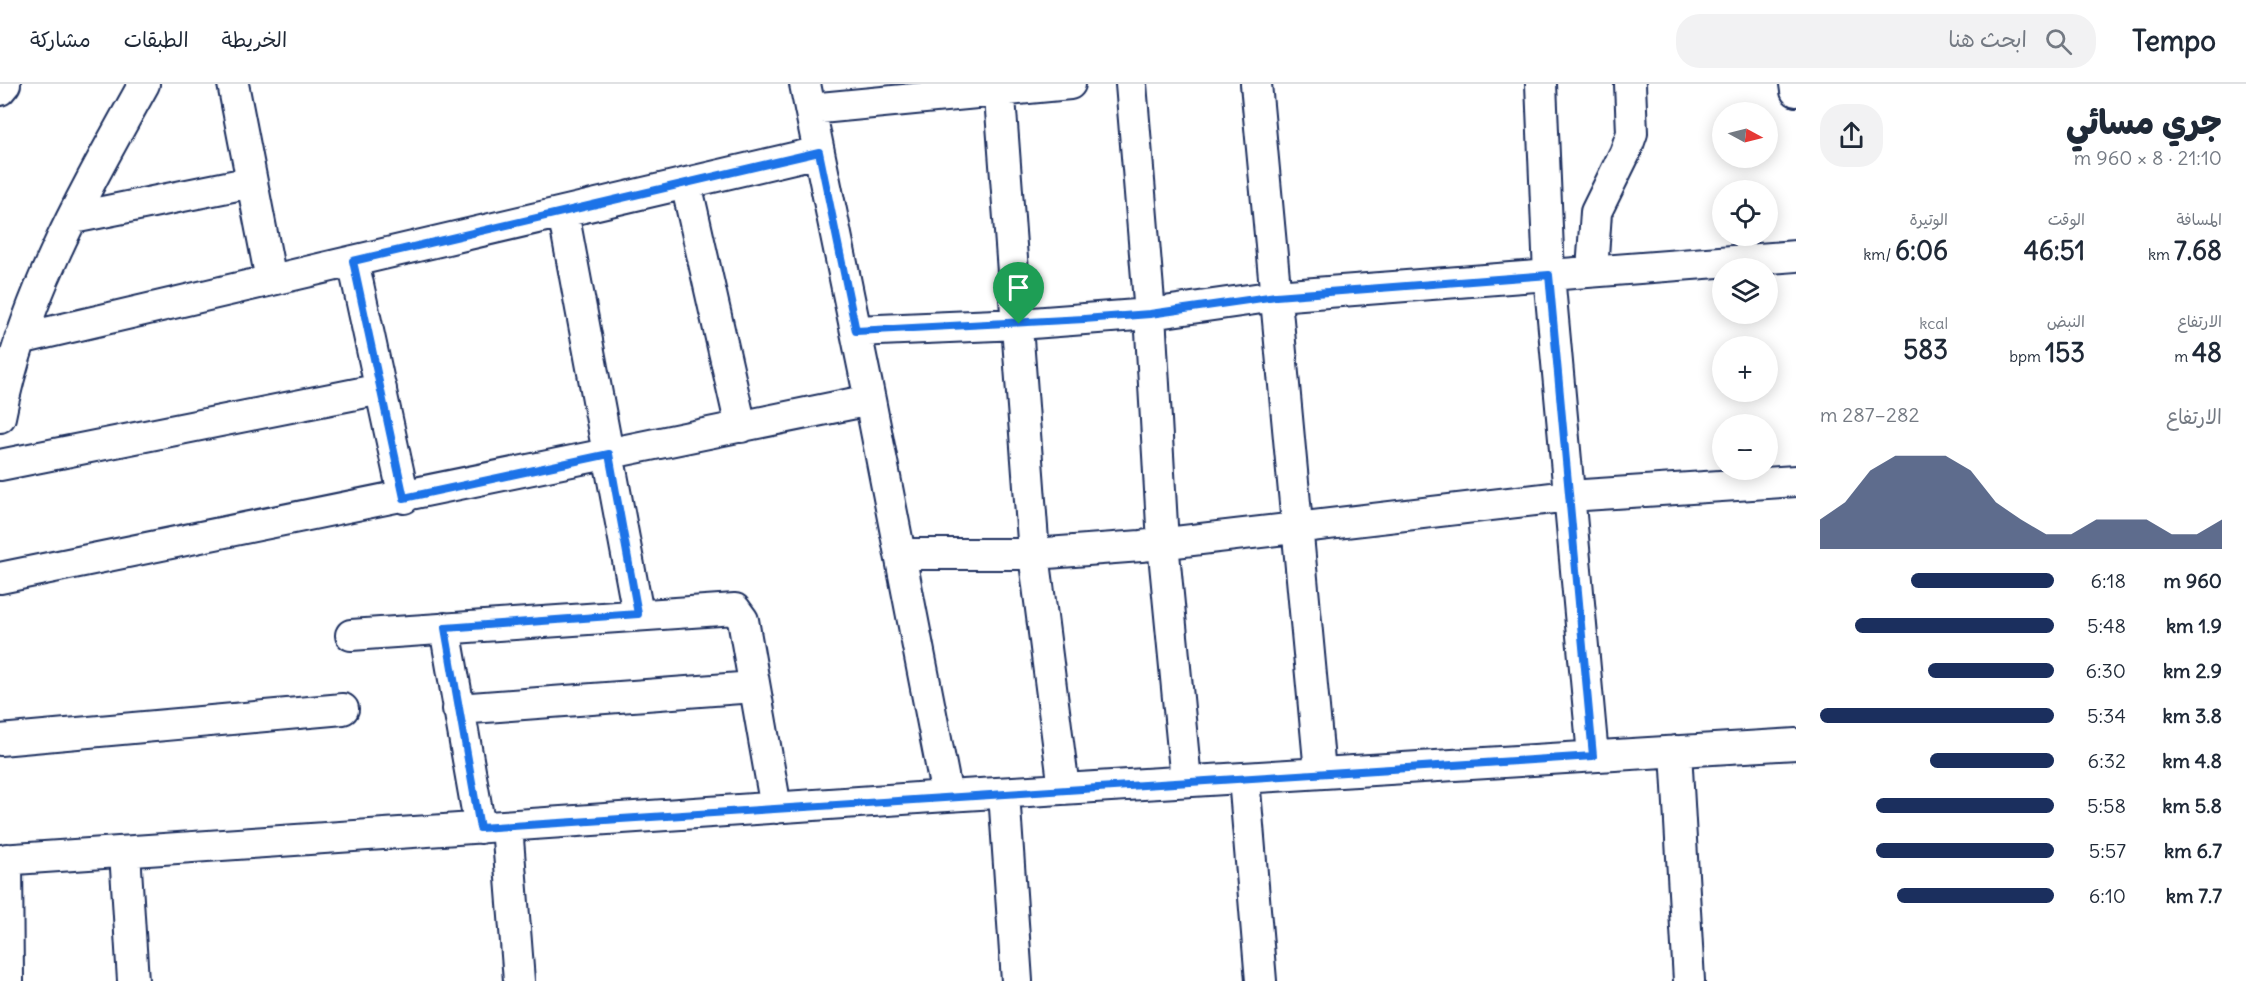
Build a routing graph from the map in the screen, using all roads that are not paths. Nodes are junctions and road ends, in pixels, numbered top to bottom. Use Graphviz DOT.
graph roads {
  1 [pos="5,84"];
  2 [pos="144,84"];
  3 [pos="233,84"];
  4 [pos="1070,84"];
  5 [pos="1131,84"];
  6 [pos="1256,84"];
  7 [pos="1541,84"];
  8 [pos="1630,84"];
  9 [pos="1796,84"];
  10 [pos="999,87"];
  11 [pos="0,90"];
  12 [pos="1796,91"];
  13 [pos="807,96"];
  14 [pos="819,152"];
  15 [pos="252,182"];
  16 [pos="686,183"];
  17 [pos="563,212"];
  18 [pos="73,218"];
  19 [pos="1796,256"];
  20 [pos="353,261"];
  21 [pos="1592,272"];
  22 [pos="1549,275"];
  23 [pos="271,280"];
  24 [pos="1276,296"];
  25 [pos="1150,314"];
  26 [pos="1019,324"];
  27 [pos="856,331"];
  28 [pos="20,339"];
  29 [pos="381,389"];
  30 [pos="870,400"];
  31 [pos="0,417"];
  32 [pos="741,427"];
  33 [pos="609,454"];
  34 [pos="0,465"];
  35 [pos="1796,481"];
  36 [pos="1569,496"];
  37 [pos="404,498"];
  38 [pos="1296,526"];
  39 [pos="1163,543"];
  40 [pos="901,554"];
  41 [pos="1034,554"];
  42 [pos="0,578"];
  43 [pos="638,614"];
  44 [pos="445,628"];
  45 [pos="351,635"];
  46 [pos="754,687"];
  47 [pos="343,709"];
  48 [pos="458,709"];
  49 [pos="0,740"];
  50 [pos="1796,744"];
  51 [pos="1676,751"];
  52 [pos="1593,756"];
  53 [pos="1320,772"];
  54 [pos="1244,778"];
  55 [pos="1186,781"];
  56 [pos="1064,789"];
  57 [pos="1004,793"];
  58 [pos="947,796"];
  59 [pos="776,808"];
  60 [pos="493,827"];
  61 [pos="125,852"];
  62 [pos="4,860"];
  63 [pos="8,981"];
  64 [pos="133,981"];
  65 [pos="519,981"];
  66 [pos="1017,981"];
  67 [pos="1261,981"];
  68 [pos="1689,981"];
  1 -- 11 [label="street"];
  2 -- 18 [label="street"];
  3 -- 15 [label="street"];
  4 -- 10 [label="street"];
  5 -- 25 [label="street"];
  6 -- 24 [label="street"];
  7 -- 22 [label="street"];
  8 -- 21 [label="street"];
  9 -- 12 [label="street"];
  10 -- 13 [label="street"];
  10 -- 26 [label="street"];
  13 -- 14 [label="street"];
  14 -- 16 [label="street"];
  14 -- 27 [label="street"];
  15 -- 18 [label="street"];
  15 -- 23 [label="street"];
  16 -- 17 [label="street"];
  16 -- 32 [label="street"];
  17 -- 20 [label="street"];
  17 -- 33 [label="street"];
  18 -- 28 [label="street"];
  19 -- 21 [label="street"];
  20 -- 23 [label="street"];
  20 -- 29 [label="street"];
  21 -- 22 [label="street"];
  22 -- 24 [label="street"];
  22 -- 36 [label="street"];
  23 -- 28 [label="street"];
  24 -- 25 [label="street"];
  24 -- 38 [label="street"];
  25 -- 26 [label="street"];
  25 -- 39 [label="street"];
  26 -- 27 [label="street"];
  26 -- 41 [label="street"];
  27 -- 30 [label="street"];
  28 -- 31 [label="street"];
  29 -- 34 [label="street"];
  29 -- 37 [label="street"];
  30 -- 32 [label="street"];
  30 -- 40 [label="street"];
  32 -- 33 [label="street"];
  33 -- 37 [label="street"];
  33 -- 43 [label="street"];
  35 -- 36 [label="street"];
  36 -- 38 [label="street"];
  36 -- 52 [label="street"];
  37 -- 42 [label="street"];
  38 -- 39 [label="street"];
  38 -- 53 [label="street"];
  39 -- 41 [label="street"];
  39 -- 55 [label="street"];
  40 -- 41 [label="street"];
  40 -- 58 [label="street"];
  41 -- 56 [label="street"];
  43 -- 44 [label="street"];
  43 -- 46 [label="street"];
  44 -- 45 [label="street"];
  44 -- 48 [label="street"];
  46 -- 48 [label="street"];
  46 -- 59 [label="street"];
  47 -- 49 [label="street"];
  48 -- 60 [label="street"];
  50 -- 51 [label="street"];
  51 -- 52 [label="street"];
  51 -- 68 [label="street"];
  52 -- 53 [label="street"];
  53 -- 54 [label="street"];
  54 -- 55 [label="street"];
  54 -- 67 [label="street"];
  55 -- 56 [label="street"];
  56 -- 57 [label="street"];
  57 -- 58 [label="street"];
  57 -- 66 [label="street"];
  58 -- 59 [label="street"];
  59 -- 60 [label="street"];
  60 -- 61 [label="street"];
  60 -- 65 [label="street"];
  61 -- 62 [label="street"];
  61 -- 64 [label="street"];
  62 -- 63 [label="street"];
}
